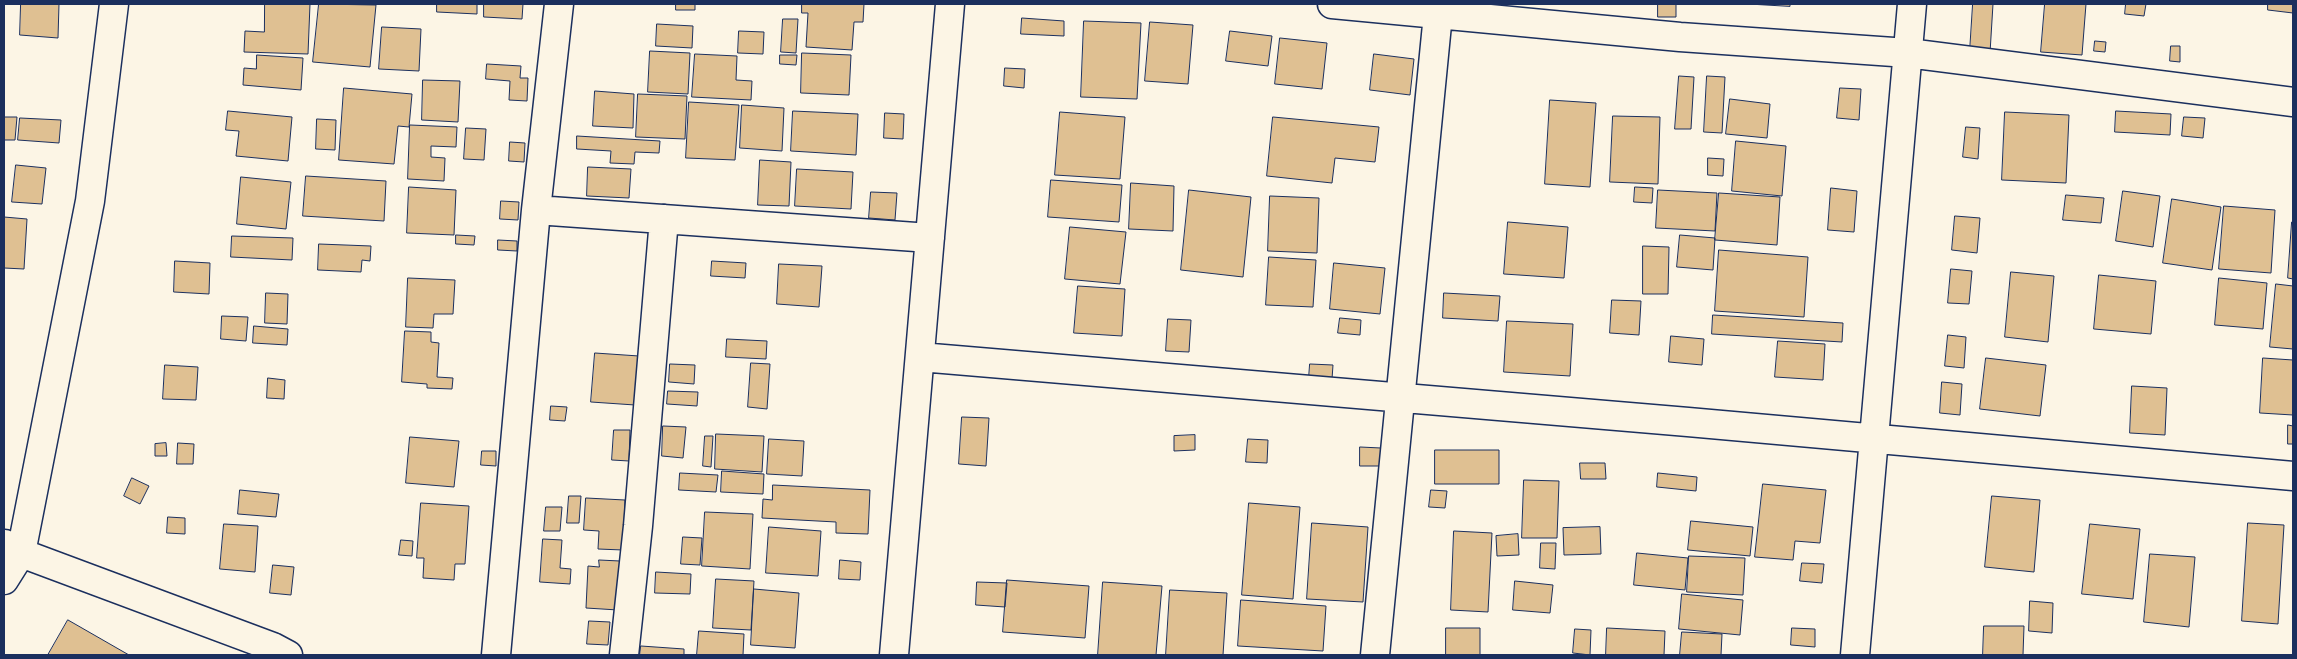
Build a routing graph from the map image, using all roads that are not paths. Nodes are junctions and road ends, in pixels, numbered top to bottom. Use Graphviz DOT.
graph roads {
  1 [pos="114,4"];
  2 [pos="559,4"];
  3 [pos="950,4"];
  4 [pos="1332,4"];
  5 [pos="1912,4"];
  6 [pos="1438,8"];
  7 [pos="1908,53"];
  8 [pos="2293,102"];
  9 [pos="536,210"];
  10 [pos="664,218"];
  11 [pos="930,238"];
  12 [pos="920,357"];
  13 [pos="1399,397"];
  14 [pos="1874,439"];
  15 [pos="2293,476"];
  16 [pos="12,548"];
  17 [pos="4,580"];
  18 [pos="288,655"];
  19 [pos="496,655"];
  20 [pos="624,655"];
  21 [pos="894,655"];
  22 [pos="1375,655"];
  23 [pos="1855,655"];
  1 -- 16 [label="street"];
  2 -- 9 [label="street"];
  3 -- 11 [label="street"];
  4 -- 6 [label="street"];
  5 -- 7 [label="street"];
  6 -- 7 [label="street"];
  6 -- 13 [label="street"];
  7 -- 8 [label="street"];
  7 -- 14 [label="street"];
  9 -- 10 [label="street"];
  9 -- 19 [label="street"];
  10 -- 11 [label="street"];
  10 -- 20 [label="street"];
  11 -- 12 [label="street"];
  12 -- 13 [label="street"];
  12 -- 21 [label="street"];
  13 -- 14 [label="street"];
  13 -- 22 [label="street"];
  14 -- 15 [label="street"];
  14 -- 23 [label="street"];
  16 -- 17 [label="street"];
  16 -- 18 [label="street"];
}
